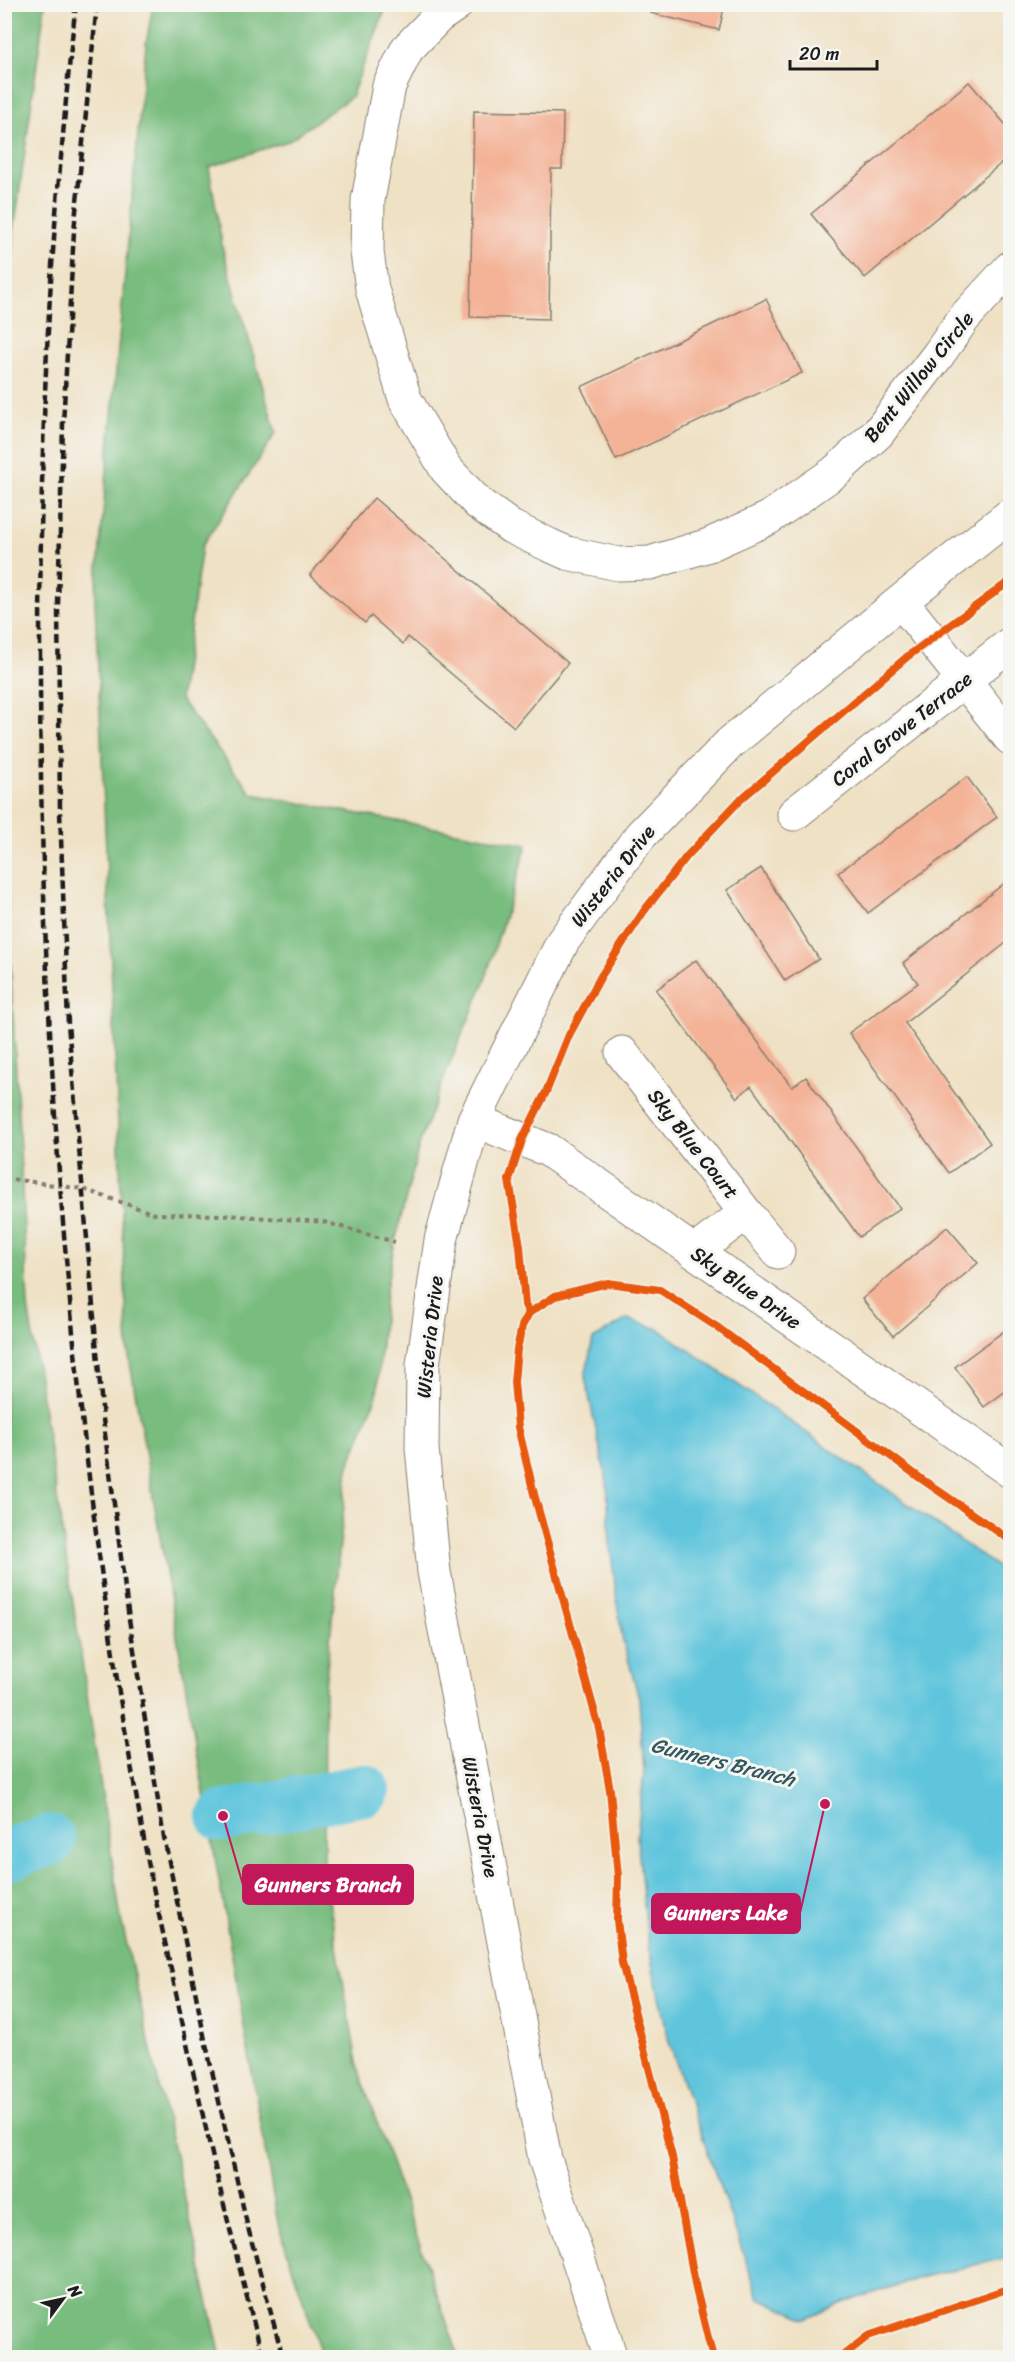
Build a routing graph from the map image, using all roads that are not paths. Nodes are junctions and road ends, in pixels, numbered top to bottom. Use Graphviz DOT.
graph roads {
  1 [pos="457,4"];
  2 [pos="1011,268"];
  3 [pos="1011,515"];
  4 [pos="901,601"];
  5 [pos="1011,644"];
  6 [pos="964,680"];
  7 [pos="1011,738"];
  8 [pos="794,814"];
  9 [pos="622,1053"];
  10 [pos="474,1120"];
  11 [pos="746,1213"];
  12 [pos="694,1252"];
  13 [pos="778,1252"];
  14 [pos="1011,1471"];
  15 [pos="611,2358"];
  1 -- 2 [label="street, Bent Willow Circle"];
  3 -- 4 [label="street, Wisteria Drive"];
  4 -- 6 [label="street"];
  4 -- 10 [label="street, Wisteria Drive"];
  5 -- 6 [label="street, Coral Grove Terrace"];
  6 -- 7 [label="street"];
  6 -- 8 [label="street, Coral Grove Terrace"];
  9 -- 11 [label="street, Sky Blue Court"];
  10 -- 12 [label="street, Sky Blue Drive"];
  10 -- 15 [label="street, Wisteria Drive"];
  11 -- 12 [label="street, Sky Blue Court"];
  11 -- 13 [label="street"];
  12 -- 14 [label="street, Sky Blue Drive"];
}
